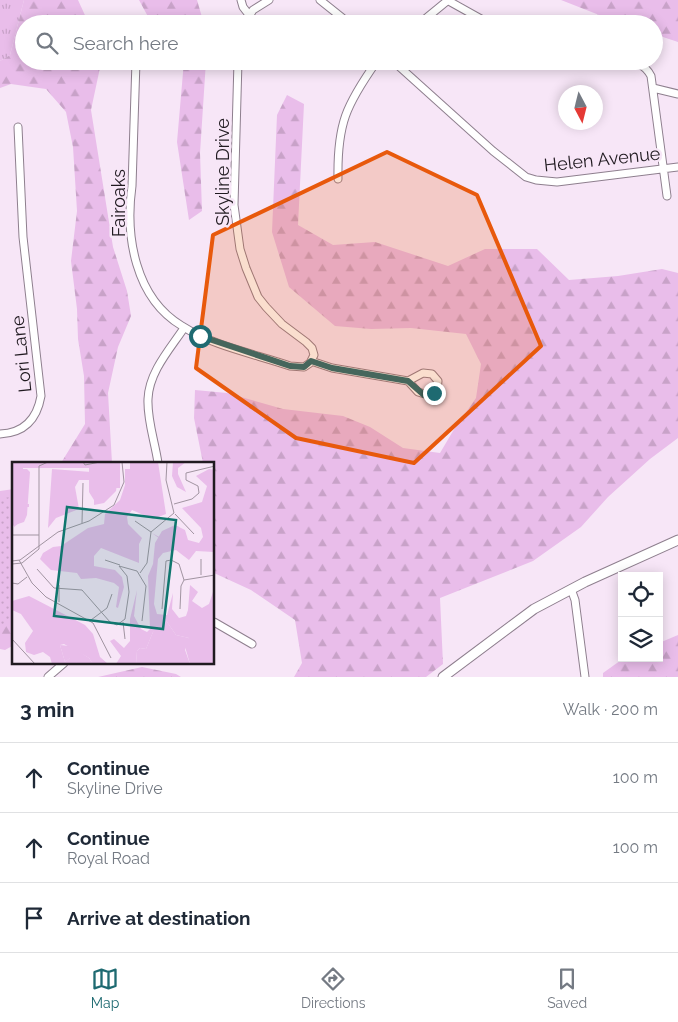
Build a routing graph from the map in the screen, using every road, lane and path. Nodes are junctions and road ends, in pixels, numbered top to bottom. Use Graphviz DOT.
graph roads {
  1 [pos="240,0"];
  2 [pos="269,0"];
  3 [pos="320,0"];
  4 [pos="447,0"];
  5 [pos="249,15"];
  6 [pos="251,15"];
  7 [pos="339,15"];
  8 [pos="430,15"];
  9 [pos="474,15"];
  10 [pos="136,70"];
  11 [pos="238,70"];
  12 [pos="371,70"];
  13 [pos="403,70"];
  14 [pos="647,70"];
  15 [pos="653,88"];
  16 [pos="678,94"];
  17 [pos="18,127"];
  18 [pos="678,167"];
  19 [pos="662,168"];
  20 [pos="338,179"];
  21 [pos="667,196"];
  22 [pos="184,328"];
  23 [pos="311,361"];
  24 [pos="408,381"];
  25 [pos="0,434"];
  26 [pos="158,462"];
  27 [pos="678,540"];
  28 [pos="571,589"];
  29 [pos="215,623"];
  30 [pos="252,644"];
  31 [pos="63,664"];
  32 [pos="48,677"];
  33 [pos="443,677"];
  34 [pos="585,677"];
  1 -- 5 [label="street"];
  2 -- 6 [label="street"];
  3 -- 7 [label="street"];
  4 -- 8 [label="street"];
  4 -- 9 [label="street"];
  10 -- 22 [label="street, Fairoaks"];
  11 -- 23 [label="street, Skyline Drive"];
  12 -- 20 [label="street"];
  13 -- 19 [label="street, Helen Avenue"];
  14 -- 15 [label="street"];
  15 -- 16 [label="street"];
  15 -- 19 [label="street"];
  17 -- 25 [label="street, Lori Lane"];
  18 -- 19 [label="street, Helen Avenue"];
  19 -- 21 [label="street"];
  22 -- 23 [label="street"];
  22 -- 26 [label="street"];
  23 -- 24 [label="street"];
  27 -- 28 [label="street"];
  28 -- 33 [label="street"];
  28 -- 34 [label="street"];
  29 -- 30 [label="street"];
  31 -- 32 [label="street"];
}
